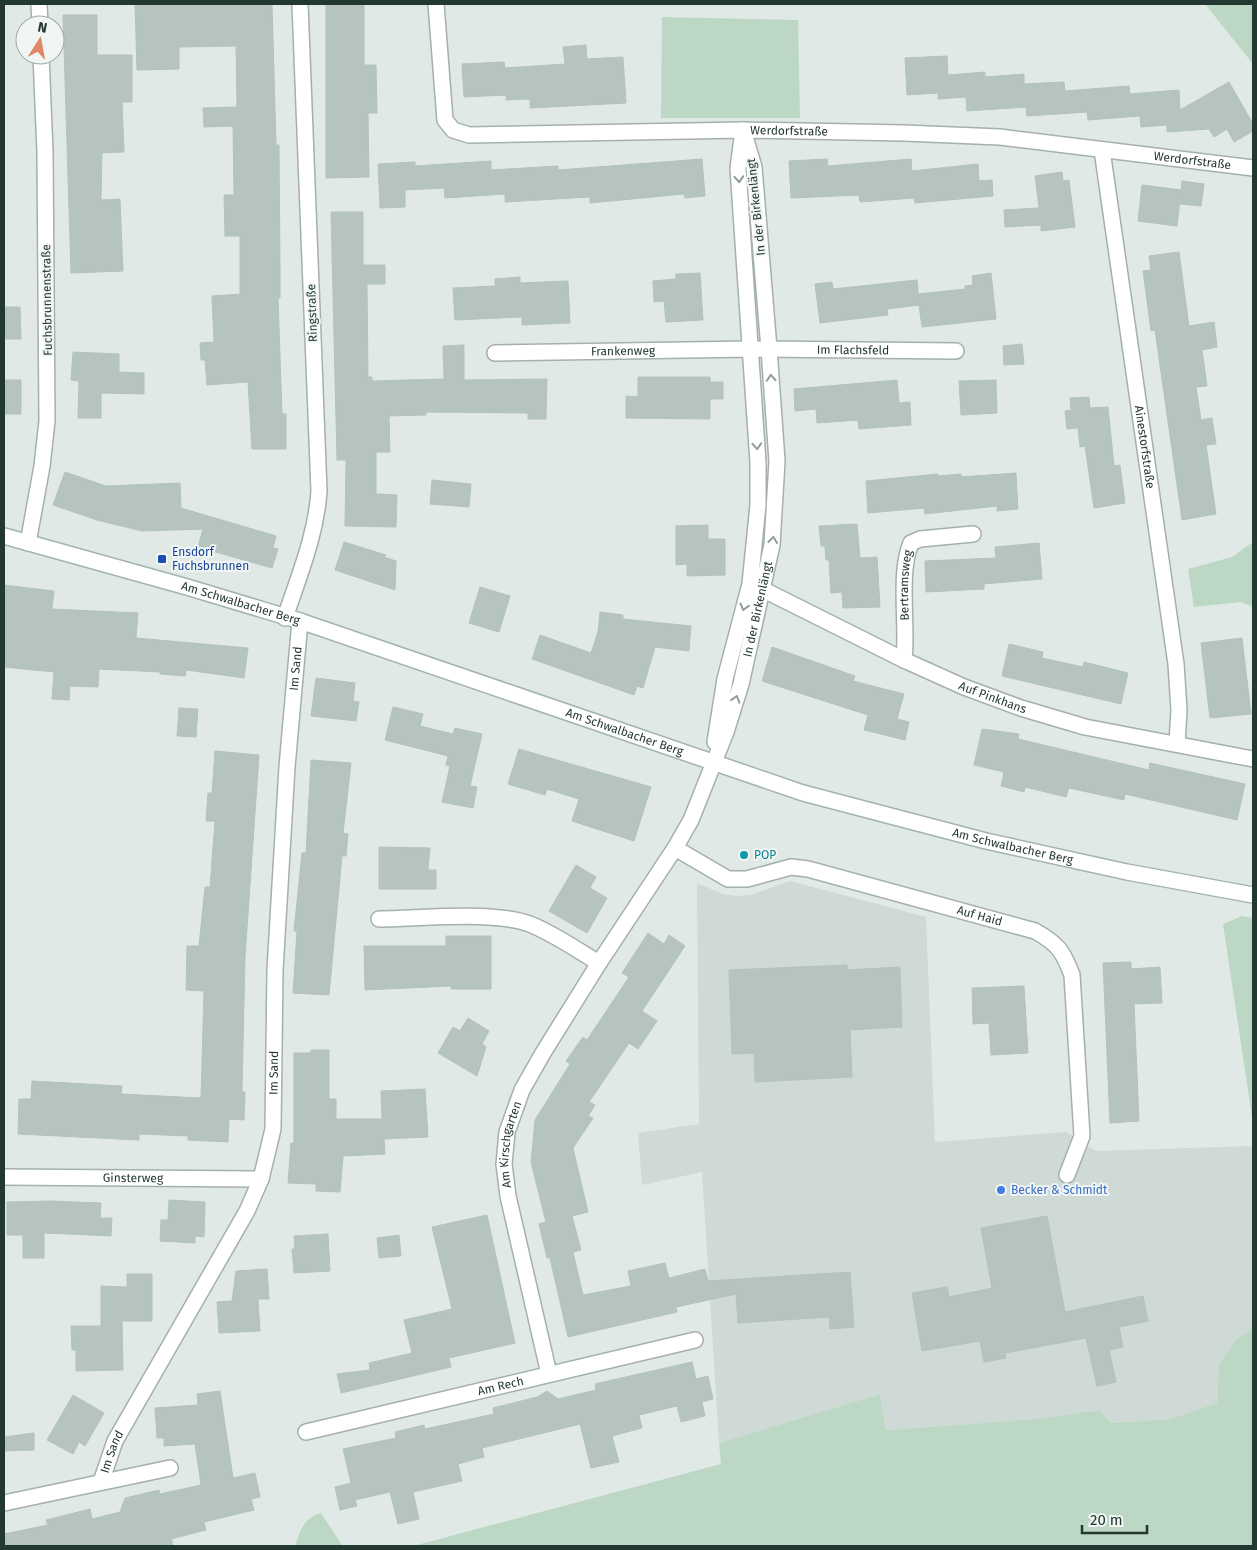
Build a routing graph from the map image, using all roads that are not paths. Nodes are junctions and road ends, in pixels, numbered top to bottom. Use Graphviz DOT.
graph roads {
  1 [pos="300,4"];
  2 [pos="436,4"];
  3 [pos="41,65"];
  4 [pos="743,130"];
  5 [pos="1102,150"];
  6 [pos="1253,168"];
  7 [pos="750,349"];
  8 [pos="769,350"];
  9 [pos="956,351"];
  10 [pos="495,352"];
  11 [pos="973,534"];
  12 [pos="4,536"];
  13 [pos="28,543"];
  14 [pos="756,586"];
  15 [pos="285,618"];
  16 [pos="300,621"];
  17 [pos="904,660"];
  18 [pos="1177,743"];
  19 [pos="1253,758"];
  20 [pos="713,761"];
  21 [pos="675,848"];
  22 [pos="1253,895"];
  23 [pos="379,919"];
  24 [pos="599,963"];
  25 [pos="1067,1175"];
  26 [pos="4,1176"];
  27 [pos="261,1179"];
  28 [pos="695,1340"];
  29 [pos="549,1374"];
  30 [pos="306,1432"];
  31 [pos="170,1468"];
  32 [pos="101,1482"];
  33 [pos="4,1503"];
  1 -- 15 [label="street, Ringstraße"];
  2 -- 4 [label="street, Werdorfstraße"];
  3 -- 13 [label="street, Fuchsbrunnenstraße"];
  4 -- 5 [label="street, Werdorfstraße"];
  4 -- 7 [label="street, In der Birkenlängt, one-way"];
  4 -- 8 [label="street, In der Birkenlängt"];
  5 -- 6 [label="street, Werdorfstraße"];
  5 -- 18 [label="street, Ainestorfstraße"];
  7 -- 8 [label="street, Im Flachsfeld"];
  7 -- 10 [label="street, Frankenweg"];
  7 -- 14 [label="street, In der Birkenlängt, one-way"];
  8 -- 9 [label="street, Im Flachsfeld"];
  14 -- 8 [label="street, In der Birkenlängt, one-way"];
  11 -- 17 [label="street, Bertramsweg"];
  12 -- 13 [label="street, Am Schwalbacher Berg"];
  13 -- 15 [label="street, Am Schwalbacher Berg"];
  14 -- 17 [label="street, Auf Pinkhans"];
  14 -- 20 [label="street, In der Birkenlängt"];
  15 -- 16 [label="street, Am Schwalbacher Berg"];
  16 -- 20 [label="street, Am Schwalbacher Berg"];
  16 -- 27 [label="street, Im Sand"];
  17 -- 18 [label="street, Auf Pinkhans"];
  18 -- 19 [label="street, Auf Pinkhans"];
  20 -- 21 [label="street, Am Kirschgarten"];
  20 -- 22 [label="street, Am Schwalbacher Berg"];
  21 -- 24 [label="street, Am Kirschgarten"];
  21 -- 25 [label="street, Auf Haid"];
  23 -- 24 [label="street"];
  24 -- 29 [label="street, Am Kirschgarten"];
  26 -- 27 [label="street, Ginsterweg"];
  27 -- 32 [label="street, Im Sand"];
  28 -- 29 [label="street, Am Rech"];
  29 -- 30 [label="street, Am Rech"];
  31 -- 32 [label="street, Im Sand"];
  32 -- 33 [label="street, Im Sand"];
}
